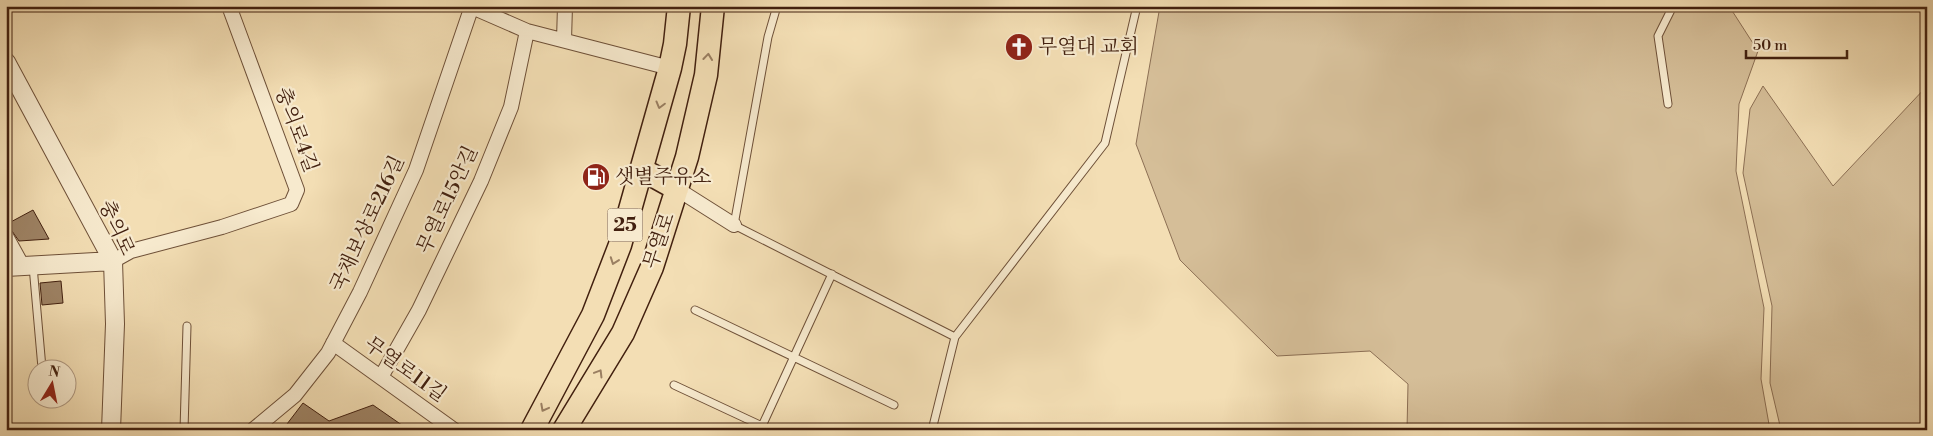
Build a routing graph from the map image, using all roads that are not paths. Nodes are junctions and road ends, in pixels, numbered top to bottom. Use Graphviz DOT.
graph roads {
  1 [pos="229,6"];
  2 [pos="566,6"];
  3 [pos="679,6"];
  4 [pos="713,6"];
  5 [pos="777,6"];
  6 [pos="1137,6"];
  7 [pos="1672,6"];
  8 [pos="472,7"];
  9 [pos="527,31"];
  10 [pos="564,40"];
  11 [pos="6,62"];
  12 [pos="670,68"];
  13 [pos="1668,104"];
  14 [pos="641,169"];
  15 [pos="677,189"];
  16 [pos="734,225"];
  17 [pos="6,236"];
  18 [pos="112,261"];
  19 [pos="21,266"];
  20 [pos="832,274"];
  21 [pos="694,310"];
  22 [pos="187,326"];
  23 [pos="955,337"];
  24 [pos="333,343"];
  25 [pos="794,357"];
  26 [pos="40,358"];
  27 [pos="380,377"];
  28 [pos="674,385"];
  29 [pos="894,405"];
  30 [pos="765,428"];
  31 [pos="111,430"];
  32 [pos="184,430"];
  33 [pos="253,430"];
  34 [pos="454,430"];
  35 [pos="532,430"];
  36 [pos="564,430"];
  37 [pos="932,430"];
  1 -- 18 [label="street, 충의로4길"];
  2 -- 10 [label="street"];
  3 -- 12 [label="main road, 무열로 / 25"];
  15 -- 4 [label="main road, 무열로, one-way"];
  5 -- 16 [label="lane"];
  6 -- 23 [label="lane"];
  7 -- 13 [label="lane"];
  8 -- 9 [label="street"];
  8 -- 24 [label="street, 국채보상로216길"];
  9 -- 10 [label="street"];
  9 -- 27 [label="street, 무열로15안길"];
  10 -- 12 [label="street"];
  11 -- 18 [label="street, 충의로"];
  12 -- 14 [label="main road, 무열로 / 25, one-way"];
  14 -- 15 [label="main road"];
  14 -- 35 [label="main road, 무열로 / 25, one-way"];
  15 -- 16 [label="street"];
  36 -- 15 [label="main road, 무열로, one-way"];
  16 -- 20 [label="lane"];
  17 -- 19 [label="street"];
  18 -- 19 [label="street"];
  18 -- 31 [label="street, 충의로"];
  19 -- 26 [label="lane"];
  20 -- 23 [label="lane"];
  20 -- 25 [label="lane"];
  21 -- 25 [label="lane"];
  22 -- 32 [label="lane"];
  23 -- 37 [label="lane"];
  24 -- 27 [label="street, 무열로11길"];
  24 -- 33 [label="street, 국채보상로216길"];
  25 -- 29 [label="lane"];
  25 -- 30 [label="lane"];
  27 -- 34 [label="street, 무열로11길"];
  28 -- 30 [label="lane"];
}
